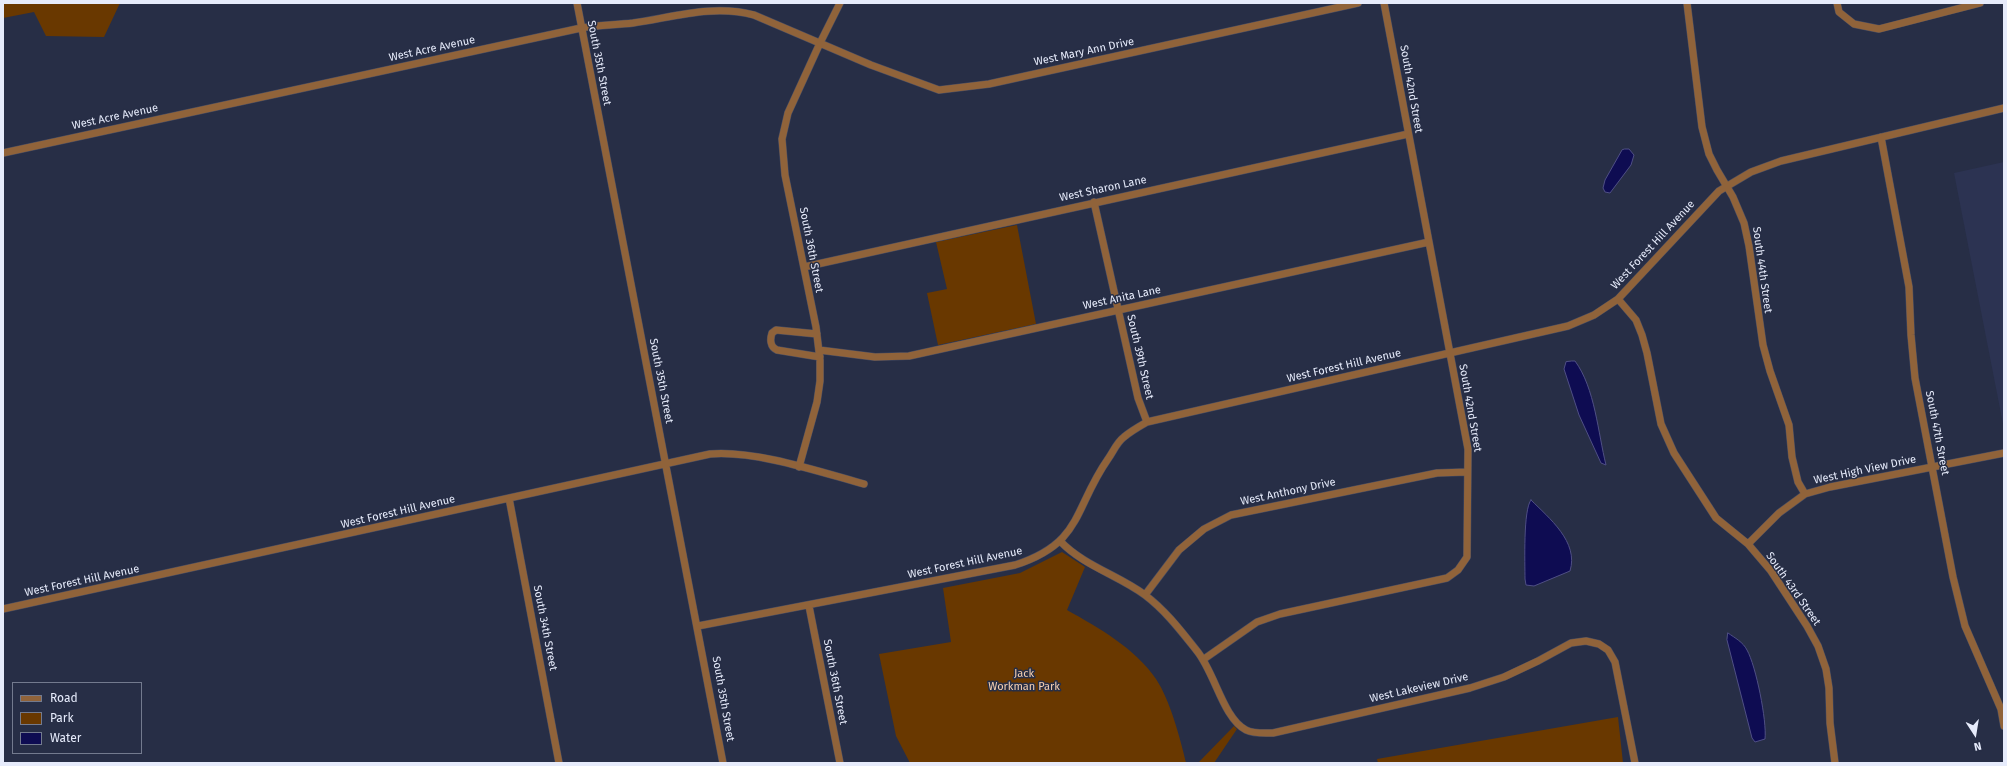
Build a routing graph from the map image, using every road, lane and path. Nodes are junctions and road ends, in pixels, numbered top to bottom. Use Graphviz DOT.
graph roads {
  1 [pos="577,3"];
  2 [pos="840,3"];
  3 [pos="1358,3"];
  4 [pos="1384,3"];
  5 [pos="1687,3"];
  6 [pos="1837,3"];
  7 [pos="1980,3"];
  8 [pos="728,6"];
  9 [pos="581,28"];
  10 [pos="820,43"];
  11 [pos="2004,108"];
  12 [pos="1408,134"];
  13 [pos="1881,137"];
  14 [pos="3,153"];
  15 [pos="1726,187"];
  16 [pos="1094,202"];
  17 [pos="1429,242"];
  18 [pos="804,267"];
  19 [pos="1618,299"];
  20 [pos="1118,310"];
  21 [pos="817,334"];
  22 [pos="820,353"];
  23 [pos="1449,353"];
  24 [pos="1147,422"];
  25 [pos="2004,453"];
  26 [pos="665,463"];
  27 [pos="799,467"];
  28 [pos="1932,467"];
  29 [pos="1467,472"];
  30 [pos="864,484"];
  31 [pos="1805,494"];
  32 [pos="509,498"];
  33 [pos="1060,541"];
  34 [pos="1748,544"];
  35 [pos="1145,595"];
  36 [pos="809,606"];
  37 [pos="3,609"];
  38 [pos="698,626"];
  39 [pos="1204,658"];
  40 [pos="2004,726"];
  41 [pos="559,763"];
  42 [pos="723,763"];
  43 [pos="840,763"];
  44 [pos="1635,763"];
  45 [pos="1836,763"];
  1 -- 9 [label="street, South 35th Street"];
  2 -- 10 [label="street"];
  3 -- 10 [label="street, West Mary Ann Drive"];
  4 -- 12 [label="street, South 42nd Street"];
  5 -- 15 [label="street, South 44th Street"];
  6 -- 7 [label="street"];
  8 -- 9 [label="street, West Acre Avenue"];
  8 -- 10 [label="street, West Acre Avenue"];
  9 -- 14 [label="street, West Acre Avenue"];
  9 -- 26 [label="street, South 35th Street"];
  10 -- 18 [label="street, South 36th Street"];
  11 -- 13 [label="street, West Forest Hill Avenue"];
  12 -- 16 [label="street, West Sharon Lane"];
  12 -- 17 [label="street, South 42nd Street"];
  13 -- 15 [label="street, West Forest Hill Avenue"];
  13 -- 28 [label="street, South 47th Street"];
  15 -- 19 [label="street, West Forest Hill Avenue"];
  15 -- 31 [label="street, South 44th Street"];
  16 -- 18 [label="street, West Sharon Lane"];
  16 -- 20 [label="street, South 39th Street"];
  17 -- 20 [label="street, West Anita Lane"];
  17 -- 23 [label="street, South 42nd Street"];
  18 -- 21 [label="street, South 36th Street"];
  19 -- 23 [label="street, West Forest Hill Avenue"];
  19 -- 34 [label="street, South 43rd Street"];
  20 -- 22 [label="street, West Anita Lane"];
  20 -- 24 [label="street, South 39th Street"];
  21 -- 22 [label="street, South 36th Street"];
  21 -- 22 [label="street, West Anita Lane"];
  22 -- 27 [label="street, South 36th Street"];
  23 -- 24 [label="street, West Forest Hill Avenue"];
  23 -- 29 [label="street, South 42nd Street"];
  24 -- 33 [label="street, West Forest Hill Avenue"];
  25 -- 28 [label="street, West High View Drive"];
  26 -- 27 [label="street, West Forest Hill Avenue"];
  26 -- 32 [label="street, West Forest Hill Avenue"];
  26 -- 38 [label="street, South 35th Street"];
  27 -- 30 [label="street, West Forest Hill Avenue"];
  28 -- 31 [label="street, West High View Drive"];
  28 -- 40 [label="street, South 47th Street"];
  29 -- 35 [label="street, West Anthony Drive"];
  29 -- 39 [label="street, South 42nd Street"];
  31 -- 34 [label="street, West High View Drive"];
  32 -- 37 [label="street, West Forest Hill Avenue"];
  32 -- 41 [label="street, South 34th Street"];
  33 -- 35 [label="street"];
  33 -- 36 [label="street, West Forest Hill Avenue"];
  34 -- 45 [label="street, South 43rd Street"];
  35 -- 39 [label="street"];
  36 -- 38 [label="street, West Forest Hill Avenue"];
  36 -- 43 [label="street, South 36th Street"];
  38 -- 42 [label="street, South 35th Street"];
  39 -- 44 [label="street, West Lakeview Drive"];
}
